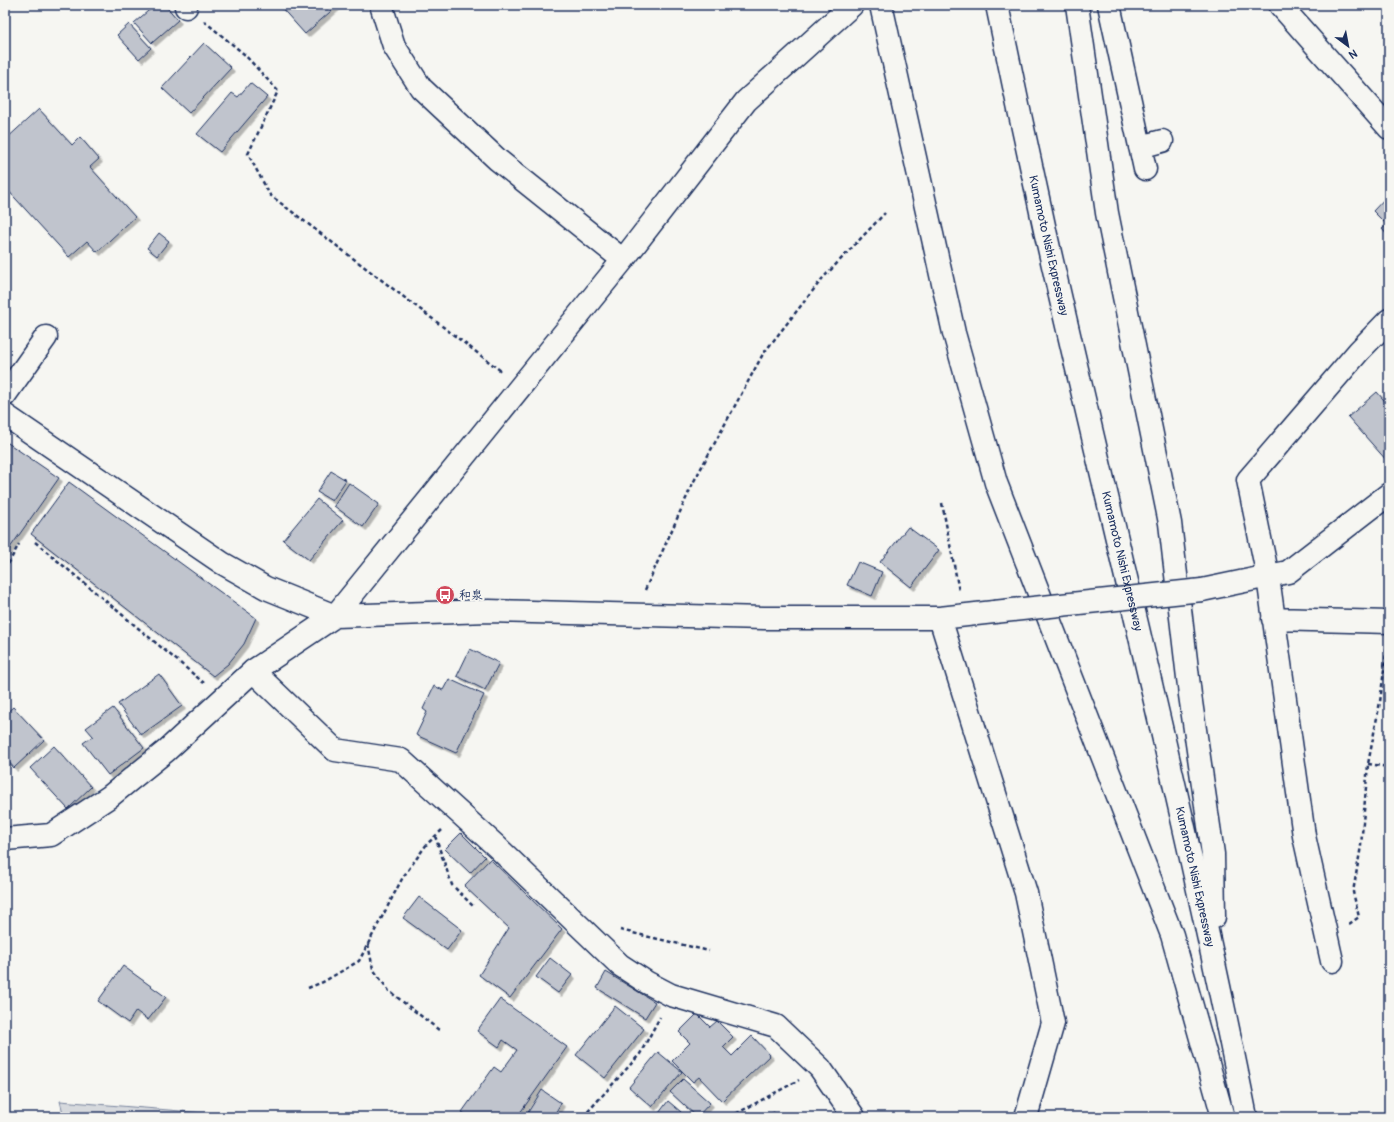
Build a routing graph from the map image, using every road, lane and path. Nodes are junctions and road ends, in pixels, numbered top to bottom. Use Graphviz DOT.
graph roads {
  1 [pos="381,5"];
  2 [pos="852,5"];
  3 [pos="881,5"];
  4 [pos="997,5"];
  5 [pos="1077,5"];
  6 [pos="1109,5"];
  7 [pos="1280,5"];
  8 [pos="186,6"];
  9 [pos="1389,128"];
  10 [pos="1162,141"];
  11 [pos="1140,147"];
  12 [pos="1145,168"];
  13 [pos="885,213"];
  14 [pos="623,260"];
  15 [pos="1389,320"];
  16 [pos="46,337"];
  17 [pos="521,386"];
  18 [pos="5,395"];
  19 [pos="5,415"];
  20 [pos="1389,494"];
  21 [pos="942,503"];
  22 [pos="35,542"];
  23 [pos="19,544"];
  24 [pos="5,570"];
  25 [pos="1268,577"];
  26 [pos="635,615"];
  27 [pos="964,615"];
  28 [pos="335,616"];
  29 [pos="940,618"];
  30 [pos="1273,619"];
  31 [pos="1388,631"];
  32 [pos="253,671"];
  33 [pos="222,700"];
  34 [pos="1368,764"];
  35 [pos="1389,767"];
  36 [pos="459,813"];
  37 [pos="435,836"];
  38 [pos="5,839"];
  39 [pos="473,906"];
  40 [pos="588,935"];
  41 [pos="1327,938"];
  42 [pos="368,944"];
  43 [pos="709,951"];
  44 [pos="1332,961"];
  45 [pos="1216,964"];
  46 [pos="308,988"];
  47 [pos="671,995"];
  48 [pos="439,1030"];
  49 [pos="820,1068"];
  50 [pos="583,1117"];
  51 [pos="730,1117"];
  52 [pos="854,1117"];
  53 [pos="1026,1117"];
  54 [pos="1222,1117"];
  55 [pos="1246,1117"];
  1 -- 14 [label="main road"];
  2 -- 14 [label="main road"];
  3 -- 54 [label="main road"];
  4 -- 45 [label="main road, Kumamoto Nishi Expressway"];
  5 -- 45 [label="main road"];
  6 -- 11 [label="main road"];
  7 -- 9 [label="main road"];
  8 -- 17 [label="path"];
  10 -- 11 [label="main road"];
  11 -- 12 [label="main road"];
  13 -- 26 [label="path"];
  14 -- 17 [label="main road"];
  15 -- 25 [label="main road"];
  16 -- 18 [label="main road"];
  17 -- 28 [label="main road"];
  19 -- 28 [label="main road"];
  20 -- 25 [label="main road"];
  21 -- 27 [label="path"];
  22 -- 33 [label="path"];
  23 -- 24 [label="path"];
  25 -- 27 [label="main road, bridge"];
  25 -- 30 [label="main road"];
  26 -- 28 [label="main road"];
  26 -- 29 [label="main road"];
  27 -- 29 [label="main road"];
  28 -- 32 [label="main road"];
  29 -- 53 [label="main road"];
  30 -- 31 [label="main road"];
  30 -- 41 [label="main road"];
  31 -- 34 [label="path"];
  32 -- 33 [label="main road"];
  32 -- 36 [label="main road"];
  33 -- 38 [label="main road"];
  34 -- 35 [label="path"];
  34 -- 41 [label="path"];
  36 -- 37 [label="path"];
  36 -- 40 [label="main road"];
  37 -- 39 [label="path"];
  37 -- 42 [label="path"];
  40 -- 43 [label="path"];
  40 -- 47 [label="main road"];
  41 -- 44 [label="main road"];
  42 -- 46 [label="path"];
  42 -- 48 [label="path"];
  45 -- 55 [label="main road, Kumamoto Nishi Expressway"];
  47 -- 49 [label="main road"];
  47 -- 50 [label="path"];
  49 -- 51 [label="path"];
  49 -- 52 [label="main road"];
}
